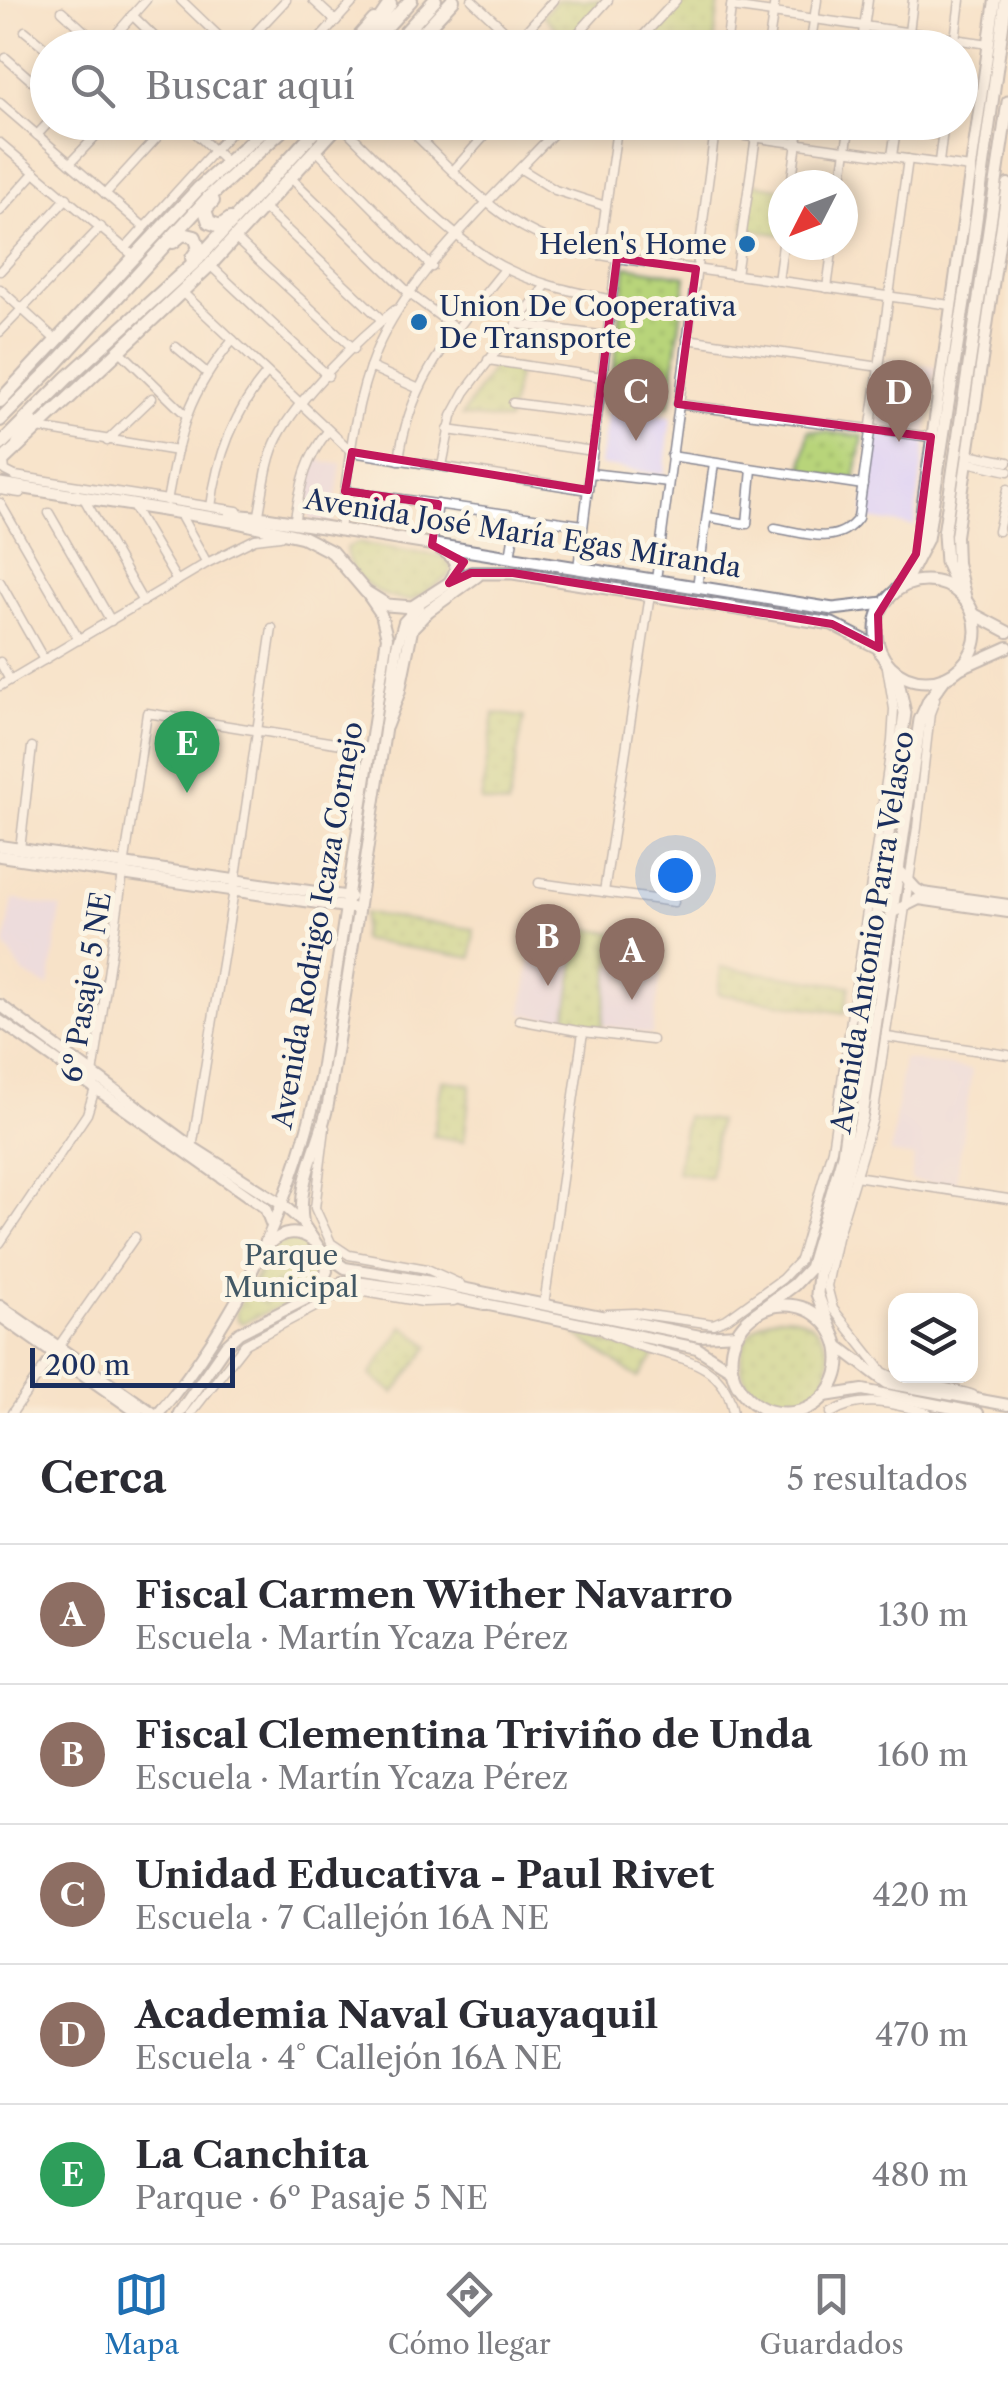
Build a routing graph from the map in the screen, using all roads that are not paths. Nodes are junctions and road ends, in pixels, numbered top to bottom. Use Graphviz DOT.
graph roads {
  1 [pos="146,0"];
  2 [pos="181,0"];
  3 [pos="286,0"];
  4 [pos="313,0"];
  5 [pos="356,0"];
  6 [pos="411,0"];
  7 [pos="435,0"];
  8 [pos="453,0"];
  9 [pos="472,0"];
  10 [pos="554,0"];
  11 [pos="608,0"];
  12 [pos="656,0"];
  13 [pos="676,0"];
  14 [pos="775,0"];
  15 [pos="817,0"];
  16 [pos="868,0"];
  17 [pos="913,0"];
  18 [pos="960,0"];
  19 [pos="995,0"];
  20 [pos="1006,0"];
  21 [pos="392,2"];
  22 [pos="732,3"];
  23 [pos="62,10"];
  24 [pos="666,10"];
  25 [pos="773,13"];
  26 [pos="132,15"];
  27 [pos="814,19"];
  28 [pos="336,22"];
  29 [pos="864,26"];
  30 [pos="84,30"];
  31 [pos="119,30"];
  32 [pos="147,30"];
  33 [pos="212,30"];
  34 [pos="258,30"];
  35 [pos="329,30"];
  36 [pos="366,30"];
  37 [pos="375,30"];
  38 [pos="382,30"];
  39 [pos="408,30"];
  40 [pos="426,30"];
  41 [pos="502,30"];
  42 [pos="529,30"];
  43 [pos="581,30"];
  44 [pos="648,30"];
  45 [pos="728,30"];
  46 [pos="771,30"];
  47 [pos="812,30"];
  48 [pos="863,30"];
  49 [pos="894,30"];
  50 [pos="909,30"];
  51 [pos="956,30"];
  52 [pos="25,31"];
  53 [pos="30,35"];
  54 [pos="978,44"];
  55 [pos="988,44"];
  56 [pos="6,58"];
  57 [pos="30,79"];
  58 [pos="987,90"];
  59 [pos="1008,102"];
  60 [pos="0,103"];
  61 [pos="30,129"];
  62 [pos="978,131"];
  63 [pos="43,140"];
  64 [pos="93,140"];
  65 [pos="154,140"];
  66 [pos="203,140"];
  67 [pos="223,140"];
  68 [pos="253,140"];
  69 [pos="272,140"];
  70 [pos="306,140"];
  71 [pos="325,140"];
  72 [pos="359,140"];
  73 [pos="480,140"];
  74 [pos="548,140"];
  75 [pos="615,140"];
  76 [pos="713,140"];
  77 [pos="756,140"];
  78 [pos="774,140"];
  79 [pos="798,140"];
  80 [pos="847,140"];
  81 [pos="894,140"];
  82 [pos="942,140"];
  83 [pos="976,140"];
  84 [pos="423,142"];
  85 [pos="797,144"];
  86 [pos="1,146"];
  87 [pos="214,150"];
  88 [pos="316,150"];
  89 [pos="846,150"];
  90 [pos="892,156"];
  91 [pos="908,158"];
  92 [pos="939,162"];
  93 [pos="228,163"];
  94 [pos="70,164"];
  95 [pos="244,166"];
  96 [pos="970,168"];
  97 [pos="453,170"];
  98 [pos="521,170"];
  99 [pos="794,170"];
  100 [pos="843,170"];
  101 [pos="35,172"];
  102 [pos="291,178"];
  103 [pos="1008,184"];
  104 [pos="265,186"];
  105 [pos="1003,192"];
  106 [pos="104,194"];
  107 [pos="67,198"];
  108 [pos="486,205"];
  109 [pos="605,206"];
  110 [pos="264,208"];
  111 [pos="0,211"];
  112 [pos="100,227"];
  113 [pos="144,227"];
  114 [pos="458,236"];
  115 [pos="236,239"];
  116 [pos="599,255"];
  117 [pos="617,258"];
  118 [pos="134,259"];
  119 [pos="984,259"];
  120 [pos="781,260"];
  121 [pos="831,260"];
  122 [pos="210,265"];
  123 [pos="432,267"];
  124 [pos="505,269"];
  125 [pos="696,269"];
  126 [pos="0,271"];
  127 [pos="736,275"];
  128 [pos="778,281"];
  129 [pos="546,285"];
  130 [pos="827,288"];
  131 [pos="0,289"];
  132 [pos="162,292"];
  133 [pos="182,292"];
  134 [pos="410,294"];
  135 [pos="889,296"];
  136 [pos="612,300"];
  137 [pos="950,305"];
  138 [pos="398,307"];
  139 [pos="22,309"];
  140 [pos="382,320"];
  141 [pos="517,324"];
  142 [pos="981,326"];
  143 [pos="458,329"];
  144 [pos="0,332"];
  145 [pos="608,336"];
  146 [pos="687,339"];
  147 [pos="232,340"];
  148 [pos="58,342"];
  149 [pos="176,346"];
  150 [pos="354,349"];
  151 [pos="118,350"];
  152 [pos="488,360"];
  153 [pos="370,367"];
  154 [pos="880,367"];
  155 [pos="267,372"];
  156 [pos="206,373"];
  157 [pos="328,376"];
  158 [pos="602,376"];
  159 [pos="417,388"];
  160 [pos="152,398"];
  161 [pos="0,400"];
  162 [pos="513,402"];
  163 [pos="300,404"];
  164 [pos="678,404"];
  165 [pos="40,405"];
  166 [pos="186,414"];
  167 [pos="598,414"];
  168 [pos="0,420"];
  169 [pos="35,427"];
  170 [pos="872,427"];
  171 [pos="448,430"];
  172 [pos="328,431"];
  173 [pos="931,437"];
  174 [pos="107,441"];
  175 [pos="0,444"];
  176 [pos="18,444"];
  177 [pos="176,451"];
  178 [pos="593,451"];
  179 [pos="352,452"];
  180 [pos="671,456"];
  181 [pos="968,458"];
  182 [pos="399,460"];
  183 [pos="2,461"];
  184 [pos="1008,462"];
  185 [pos="714,464"];
  186 [pos="442,466"];
  187 [pos="752,470"];
  188 [pos="1008,471"];
  189 [pos="590,473"];
  190 [pos="668,482"];
  191 [pos="0,484"];
  192 [pos="863,485"];
  193 [pos="1008,489"];
  194 [pos="588,490"];
  195 [pos="345,491"];
  196 [pos="168,500"];
  197 [pos="86,502"];
  198 [pos="0,503"];
  199 [pos="438,504"];
  200 [pos="153,506"];
  201 [pos="211,508"];
  202 [pos="134,510"];
  203 [pos="49,513"];
  204 [pos="516,515"];
  205 [pos="262,516"];
  206 [pos="708,517"];
  207 [pos="182,518"];
  208 [pos="294,522"];
  209 [pos="584,524"];
  210 [pos="248,527"];
  211 [pos="775,528"];
  212 [pos="340,530"];
  213 [pos="998,531"];
  214 [pos="359,533"];
  215 [pos="300,536"];
  216 [pos="433,545"];
  217 [pos="510,557"];
  218 [pos="342,561"];
  219 [pos="207,563"];
  220 [pos="578,568"];
  221 [pos="482,572"];
  222 [pos="908,576"];
  223 [pos="656,580"];
  224 [pos="177,581"];
  225 [pos="0,582"];
  226 [pos="448,583"];
  227 [pos="697,587"];
  228 [pos="366,592"];
  229 [pos="650,595"];
  230 [pos="888,598"];
  231 [pos="425,601"];
  232 [pos="143,602"];
  233 [pos="966,603"];
  234 [pos="111,621"];
  235 [pos="272,628"];
  236 [pos="1008,632"];
  237 [pos="79,640"];
  238 [pos="1008,647"];
  239 [pos="879,648"];
  240 [pos="44,660"];
  241 [pos="886,661"];
  242 [pos="0,662"];
  243 [pos="896,672"];
  244 [pos="953,673"];
  245 [pos="10,680"];
  246 [pos="0,686"];
  247 [pos="386,726"];
  248 [pos="258,730"];
  249 [pos="354,746"];
  250 [pos="32,747"];
  251 [pos="896,791"];
  252 [pos="882,799"];
  253 [pos="0,846"];
  254 [pos="20,848"];
  255 [pos="0,856"];
  256 [pos="126,869"];
  257 [pos="899,870"];
  258 [pos="909,882"];
  259 [pos="539,883"];
  260 [pos="235,885"];
  261 [pos="604,892"];
  262 [pos="353,902"];
  263 [pos="674,902"];
  264 [pos="905,904"];
  265 [pos="1008,904"];
  266 [pos="892,912"];
  267 [pos="1008,912"];
  268 [pos="0,1005"];
  269 [pos="518,1020"];
  270 [pos="0,1021"];
  271 [pos="583,1032"];
  272 [pos="887,1037"];
  273 [pos="652,1040"];
  274 [pos="1008,1055"];
  275 [pos="93,1075"];
  276 [pos="95,1088"];
  277 [pos="325,1122"];
  278 [pos="833,1137"];
  279 [pos="191,1152"];
  280 [pos="843,1154"];
  281 [pos="850,1175"];
  282 [pos="1008,1200"];
  283 [pos="283,1205"];
  284 [pos="308,1232"];
  285 [pos="272,1233"];
  286 [pos="136,1236"];
  287 [pos="0,1244"];
  288 [pos="319,1248"];
  289 [pos="264,1249"];
  290 [pos="314,1295"];
  291 [pos="470,1295"];
  292 [pos="544,1305"];
  293 [pos="0,1306"];
  294 [pos="231,1310"];
  295 [pos="595,1314"];
  296 [pos="754,1315"];
  297 [pos="0,1316"];
  298 [pos="586,1324"];
  299 [pos="250,1327"];
  300 [pos="738,1334"];
  301 [pos="835,1340"];
  302 [pos="58,1351"];
  303 [pos="735,1376"];
  304 [pos="825,1396"];
  305 [pos="986,1401"];
  306 [pos="1008,1405"];
  307 [pos="808,1409"];
  308 [pos="12,1413"];
  309 [pos="138,1413"];
  310 [pos="156,1413"];
  311 [pos="179,1413"];
  312 [pos="191,1413"];
  313 [pos="733,1413"];
  314 [pos="746,1413"];
  315 [pos="831,1413"];
  316 [pos="928,1413"];
  317 [pos="978,1413"];
  1 -- 26 [label="street"];
  2 -- 33 [label="street"];
  3 -- 34 [label="street"];
  4 -- 28 [label="street"];
  5 -- 28 [label="street"];
  6 -- 38 [label="main road"];
  7 -- 39 [label="main road"];
  8 -- 40 [label="main road"];
  9 -- 41 [label="street"];
  10 -- 42 [label="street"];
  11 -- 43 [label="street"];
  12 -- 24 [label="street"];
  13 -- 24 [label="street"];
  14 -- 25 [label="street"];
  15 -- 27 [label="street"];
  16 -- 29 [label="street"];
  17 -- 50 [label="street"];
  18 -- 51 [label="street"];
  19 -- 55 [label="street"];
  20 -- 58 [label="main road"];
  21 -- 36 [label="main road"];
  21 -- 37 [label="main road"];
  22 -- 25 [label="street"];
  22 -- 45 [label="street"];
  23 -- 30 [label="street"];
  24 -- 44 [label="street"];
  25 -- 27 [label="street"];
  25 -- 46 [label="street"];
  26 -- 31 [label="street"];
  26 -- 32 [label="street"];
  27 -- 29 [label="street"];
  27 -- 47 [label="street"];
  28 -- 35 [label="street"];
  29 -- 48 [label="street"];
  29 -- 49 [label="street"];
  52 -- 53 [label="street"];
  54 -- 55 [label="street"];
  55 -- 58 [label="street"];
  56 -- 57 [label="street"];
  58 -- 62 [label="street"];
  58 -- 119 [label="main road"];
  59 -- 105 [label="main road"];
  60 -- 61 [label="street"];
  63 -- 94 [label="street"];
  64 -- 94 [label="street"];
  65 -- 106 [label="street"];
  66 -- 87 [label="street"];
  67 -- 87 [label="street"];
  68 -- 93 [label="main road"];
  69 -- 95 [label="main road"];
  70 -- 104 [label="main road"];
  71 -- 88 [label="main road"];
  72 -- 114 [label="street"];
  73 -- 97 [label="street"];
  74 -- 98 [label="street"];
  75 -- 109 [label="street"];
  76 -- 125 [label="street"];
  77 -- 127 [label="street"];
  78 -- 85 [label="street"];
  79 -- 85 [label="street"];
  80 -- 89 [label="street"];
  81 -- 90 [label="street"];
  82 -- 92 [label="street"];
  83 -- 96 [label="street"];
  84 -- 97 [label="street"];
  85 -- 89 [label="street"];
  85 -- 99 [label="street"];
  86 -- 101 [label="street"];
  87 -- 93 [label="street"];
  87 -- 113 [label="street"];
  88 -- 102 [label="main road"];
  88 -- 123 [label="street"];
  89 -- 90 [label="street"];
  89 -- 100 [label="street"];
  90 -- 91 [label="street"];
  91 -- 92 [label="street"];
  91 -- 135 [label="street"];
  92 -- 96 [label="street"];
  93 -- 118 [label="main road"];
  94 -- 106 [label="street"];
  95 -- 104 [label="main road"];
  95 -- 118 [label="main road"];
  96 -- 119 [label="street"];
  97 -- 108 [label="street"];
  98 -- 108 [label="street"];
  98 -- 109 [label="street"];
  101 -- 107 [label="street"];
  101 -- 111 [label="street"];
  102 -- 110 [label="main road"];
  102 -- 134 [label="street"];
  103 -- 105 [label="street"];
  104 -- 132 [label="main road"];
  105 -- 119 [label="main road"];
  106 -- 113 [label="street"];
  107 -- 112 [label="street"];
  107 -- 126 [label="street"];
  108 -- 114 [label="street"];
  108 -- 116 [label="street"];
  109 -- 116 [label="street"];
  110 -- 115 [label="main road"];
  110 -- 140 [label="street"];
  112 -- 118 [label="street"];
  112 -- 139 [label="street"];
  113 -- 118 [label="street"];
  114 -- 123 [label="street"];
  114 -- 124 [label="street"];
  115 -- 122 [label="main road"];
  115 -- 150 [label="street"];
  116 -- 117 [label="street"];
  117 -- 125 [label="street"];
  117 -- 136 [label="street"];
  118 -- 132 [label="main road"];
  118 -- 148 [label="main road"];
  118 -- 168 [label="main road"];
  119 -- 137 [label="street"];
  119 -- 142 [label="main road"];
  119 -- 222 [label="main road"];
  120 -- 128 [label="street"];
  121 -- 130 [label="street"];
  122 -- 133 [label="main road"];
  122 -- 157 [label="street"];
  123 -- 134 [label="street"];
  124 -- 129 [label="street"];
  124 -- 143 [label="street"];
  125 -- 127 [label="street"];
  125 -- 146 [label="street"];
  127 -- 128 [label="street"];
  128 -- 130 [label="street"];
  129 -- 136 [label="street"];
  129 -- 141 [label="street"];
  130 -- 135 [label="street"];
  131 -- 139 [label="street"];
  132 -- 165 [label="main road"];
  133 -- 147 [label="street"];
  133 -- 151 [label="main road"];
  134 -- 138 [label="street"];
  134 -- 143 [label="street"];
  135 -- 137 [label="street"];
  135 -- 154 [label="street"];
  136 -- 145 [label="street"];
  137 -- 173 [label="street"];
  138 -- 140 [label="street"];
  138 -- 153 [label="street"];
  139 -- 144 [label="street"];
  139 -- 148 [label="street"];
  140 -- 150 [label="street"];
  141 -- 145 [label="street"];
  141 -- 152 [label="street"];
  142 -- 181 [label="street"];
  142 -- 233 [label="main road"];
  143 -- 159 [label="street"];
  145 -- 158 [label="street"];
  146 -- 154 [label="street"];
  146 -- 164 [label="street"];
  147 -- 155 [label="street"];
  147 -- 156 [label="street"];
  148 -- 161 [label="main road"];
  149 -- 156 [label="street"];
  150 -- 157 [label="street"];
  151 -- 166 [label="street"];
  151 -- 169 [label="main road"];
  152 -- 158 [label="street"];
  152 -- 171 [label="street"];
  153 -- 159 [label="street"];
  153 -- 179 [label="street"];
  154 -- 170 [label="street"];
  155 -- 163 [label="street"];
  155 -- 201 [label="street"];
  156 -- 166 [label="street"];
  157 -- 163 [label="street"];
  158 -- 167 [label="street"];
  159 -- 182 [label="street"];
  160 -- 174 [label="street"];
  162 -- 167 [label="street"];
  163 -- 172 [label="street"];
  163 -- 205 [label="street"];
  164 -- 170 [label="street"];
  164 -- 180 [label="street"];
  165 -- 175 [label="main road"];
  165 -- 176 [label="main road"];
  166 -- 177 [label="street"];
  167 -- 178 [label="street"];
  169 -- 174 [label="street"];
  169 -- 176 [label="main road"];
  170 -- 173 [label="street"];
  170 -- 192 [label="street"];
  171 -- 178 [label="street"];
  171 -- 186 [label="street"];
  172 -- 179 [label="street"];
  172 -- 208 [label="street"];
  173 -- 222 [label="street"];
  174 -- 177 [label="street"];
  176 -- 183 [label="main road"];
  177 -- 196 [label="street"];
  178 -- 189 [label="street"];
  179 -- 182 [label="street"];
  179 -- 195 [label="street"];
  180 -- 185 [label="street"];
  180 -- 190 [label="street"];
  181 -- 184 [label="street"];
  181 -- 188 [label="street"];
  181 -- 233 [label="street"];
  182 -- 186 [label="street"];
  183 -- 196 [label="street"];
  185 -- 187 [label="street"];
  185 -- 206 [label="street"];
  186 -- 194 [label="street"];
  187 -- 192 [label="street"];
  187 -- 206 [label="street"];
  189 -- 190 [label="street"];
  189 -- 194 [label="street"];
  190 -- 223 [label="street"];
  191 -- 197 [label="street"];
  191 -- 200 [label="main road"];
  192 -- 211 [label="street"];
  193 -- 213 [label="street"];
  194 -- 209 [label="street"];
  195 -- 199 [label="street"];
  195 -- 212 [label="street"];
  196 -- 201 [label="street"];
  197 -- 202 [label="street"];
  197 -- 232 [label="street"];
  198 -- 237 [label="street"];
  199 -- 204 [label="street"];
  199 -- 216 [label="street"];
  200 -- 205 [label="main road, Avenida José María Egas Miranda"];
  200 -- 210 [label="main road, Avenida José María Egas Miranda"];
  201 -- 205 [label="street"];
  202 -- 207 [label="street"];
  202 -- 224 [label="street"];
  203 -- 234 [label="street"];
  204 -- 209 [label="street"];
  204 -- 217 [label="street"];
  205 -- 208 [label="main road, Avenida José María Egas Miranda"];
  206 -- 227 [label="street"];
  207 -- 210 [label="street"];
  207 -- 219 [label="street"];
  208 -- 212 [label="main road, Avenida José María Egas Miranda"];
  209 -- 220 [label="street"];
  210 -- 215 [label="main road, Avenida José María Egas Miranda"];
  212 -- 214 [label="main road, Avenida José María Egas Miranda"];
  214 -- 216 [label="main road, Avenida José María Egas Miranda"];
  214 -- 218 [label="main road"];
  215 -- 218 [label="main road, Avenida José María Egas Miranda"];
  215 -- 219 [label="street"];
  216 -- 217 [label="main road, Avenida José María Egas Miranda"];
  216 -- 226 [label="main road"];
  217 -- 220 [label="main road, Avenida José María Egas Miranda"];
  218 -- 228 [label="main road, Avenida José María Egas Miranda"];
  219 -- 224 [label="street"];
  220 -- 223 [label="main road, Avenida José María Egas Miranda"];
  221 -- 226 [label="main road, Avenida José María Egas Miranda"];
  221 -- 229 [label="main road, Avenida José María Egas Miranda"];
  221 -- 247 [label="main road"];
  222 -- 230 [label="main road"];
  223 -- 227 [label="main road, Avenida José María Egas Miranda"];
  224 -- 232 [label="street"];
  225 -- 240 [label="street"];
  226 -- 231 [label="main road, Avenida José María Egas Miranda"];
  227 -- 230 [label="main road, Avenida José María Egas Miranda"];
  228 -- 231 [label="main road"];
  228 -- 262 [label="street, Avenida Rodrigo Icaza Cornejo"];
  229 -- 239 [label="main road, Avenida José María Egas Miranda"];
  229 -- 261 [label="street"];
  230 -- 233 [label="main road"];
  230 -- 239 [label="main road"];
  231 -- 247 [label="street, Avenida Rodrigo Icaza Cornejo"];
  232 -- 234 [label="street"];
  233 -- 236 [label="street"];
  233 -- 244 [label="main road"];
  234 -- 237 [label="street"];
  235 -- 248 [label="street"];
  237 -- 240 [label="street"];
  238 -- 244 [label="street"];
  239 -- 241 [label="main road"];
  240 -- 245 [label="street"];
  241 -- 243 [label="main road"];
  241 -- 252 [label="street, Avenida Antonio Parra Velasco"];
  242 -- 245 [label="street"];
  243 -- 244 [label="main road"];
  243 -- 251 [label="main road, Avenida Antonio Parra Velasco"];
  244 -- 257 [label="main road, Avenida Antonio Parra Velasco"];
  244 -- 258 [label="street, Avenida Antonio Parra Velasco"];
  245 -- 246 [label="street"];
  247 -- 262 [label="street, Avenida Rodrigo Icaza Cornejo"];
  248 -- 249 [label="street"];
  248 -- 256 [label="street, 6º Pasaje 5 NE"];
  248 -- 260 [label="street"];
  250 -- 254 [label="street"];
  251 -- 252 [label="main road"];
  251 -- 280 [label="main road, Avenida Antonio Parra Velasco"];
  252 -- 278 [label="street, Avenida Antonio Parra Velasco"];
  253 -- 254 [label="street"];
  254 -- 256 [label="street"];
  255 -- 256 [label="street"];
  256 -- 260 [label="street"];
  256 -- 275 [label="street, 6º Pasaje 5 NE"];
  257 -- 258 [label="street"];
  257 -- 266 [label="main road, Avenida Antonio Parra Velasco"];
  258 -- 264 [label="street, Avenida Antonio Parra Velasco"];
  258 -- 265 [label="street"];
  259 -- 261 [label="street"];
  260 -- 262 [label="street"];
  260 -- 279 [label="street"];
  261 -- 263 [label="street"];
  262 -- 277 [label="street, Avenida Rodrigo Icaza Cornejo"];
  262 -- 283 [label="street, Avenida Rodrigo Icaza Cornejo"];
  264 -- 266 [label="street"];
  264 -- 267 [label="street"];
  264 -- 272 [label="street, Avenida Antonio Parra Velasco"];
  266 -- 281 [label="main road, Avenida Antonio Parra Velasco"];
  268 -- 275 [label="street"];
  269 -- 271 [label="street"];
  270 -- 276 [label="street"];
  271 -- 273 [label="street"];
  271 -- 292 [label="street"];
  272 -- 274 [label="street"];
  272 -- 281 [label="street, Avenida Antonio Parra Velasco"];
  275 -- 276 [label="street, 6º Pasaje 5 NE"];
  275 -- 279 [label="street"];
  276 -- 279 [label="street"];
  276 -- 287 [label="street, 6º Pasaje 5 NE"];
  277 -- 284 [label="street, Avenida Rodrigo Icaza Cornejo"];
  277 -- 291 [label="street"];
  278 -- 280 [label="main road"];
  278 -- 295 [label="street, Avenida Antonio Parra Velasco"];
  279 -- 283 [label="street"];
  279 -- 285 [label="street"];
  280 -- 296 [label="main road, Avenida Antonio Parra Velasco"];
  281 -- 282 [label="street"];
  281 -- 301 [label="main road, Avenida Antonio Parra Velasco"];
  281 -- 305 [label="street, Avenida Antonio Parra Velasco"];
  283 -- 284 [label="street"];
  283 -- 285 [label="street, Avenida Rodrigo Icaza Cornejo"];
  284 -- 288 [label="street"];
  285 -- 289 [label="street, Avenida Rodrigo Icaza Cornejo"];
  286 -- 302 [label="street"];
  288 -- 289 [label="street"];
  288 -- 290 [label="street"];
  288 -- 291 [label="street"];
  289 -- 294 [label="street, Avenida Rodrigo Icaza Cornejo"];
  290 -- 291 [label="street"];
  290 -- 299 [label="street"];
  291 -- 292 [label="street"];
  291 -- 298 [label="street"];
  291 -- 312 [label="street"];
  292 -- 295 [label="street"];
  293 -- 302 [label="street"];
  294 -- 299 [label="street"];
  294 -- 310 [label="street, Avenida Rodrigo Icaza Cornejo"];
  295 -- 300 [label="street"];
  296 -- 300 [label="main road"];
  296 -- 301 [label="main road"];
  297 -- 302 [label="street"];
  298 -- 303 [label="street"];
  298 -- 313 [label="street"];
  299 -- 311 [label="street"];
  300 -- 303 [label="main road"];
  301 -- 304 [label="main road"];
  301 -- 305 [label="street"];
  302 -- 308 [label="street"];
  302 -- 309 [label="street"];
  302 -- 310 [label="street"];
  303 -- 307 [label="main road"];
  303 -- 314 [label="main road"];
  304 -- 307 [label="main road"];
  304 -- 317 [label="street"];
  305 -- 306 [label="street"];
  315 -- 316 [label="street"];
}
